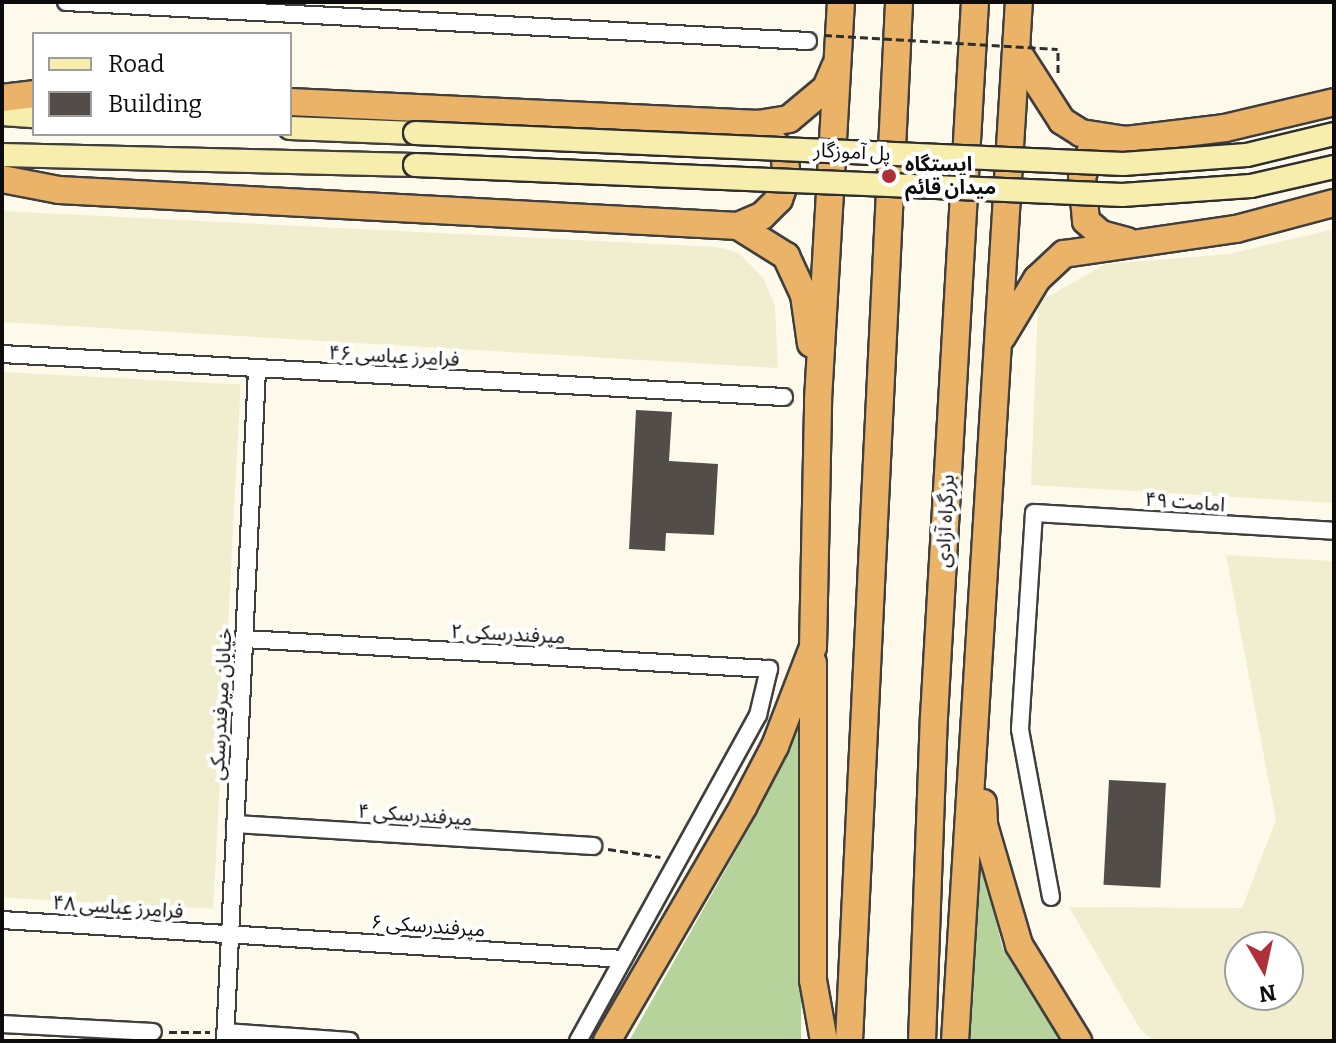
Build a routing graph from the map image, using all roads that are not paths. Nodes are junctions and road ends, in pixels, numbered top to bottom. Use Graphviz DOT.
graph roads {
  1 [pos="66,2"];
  2 [pos="841,2"];
  3 [pos="899,2"];
  4 [pos="975,2"];
  5 [pos="1019,2"];
  6 [pos="325,9"];
  7 [pos="808,41"];
  8 [pos="1017,51"];
  9 [pos="838,60"];
  10 [pos="32,94"];
  11 [pos="2,98"];
  12 [pos="292,102"];
  13 [pos="1334,102"];
  14 [pos="2,114"];
  15 [pos="32,116"];
  16 [pos="758,124"];
  17 [pos="292,128"];
  18 [pos="1334,134"];
  19 [pos="1126,140"];
  20 [pos="2,155"];
  21 [pos="1334,167"];
  22 [pos="2,179"];
  23 [pos="1334,203"];
  24 [pos="738,226"];
  25 [pos="1127,241"];
  26 [pos="1000,340"];
  27 [pos="2,354"];
  28 [pos="257,369"];
  29 [pos="784,397"];
  30 [pos="818,400"];
  31 [pos="1334,531"];
  32 [pos="244,639"];
  33 [pos="813,647"];
  34 [pos="979,713"];
  35 [pos="235,824"];
  36 [pos="593,846"];
  37 [pos="1051,897"];
  38 [pos="2,920"];
  39 [pos="231,934"];
  40 [pos="623,959"];
  41 [pos="2,1024"];
  42 [pos="153,1032"];
  43 [pos="225,1036"];
  44 [pos="350,1041"];
  45 [pos="578,1041"];
  46 [pos="607,1041"];
  47 [pos="824,1041"];
  48 [pos="849,1041"];
  49 [pos="922,1041"];
  50 [pos="955,1041"];
  51 [pos="1078,1041"];
  1 -- 6 [label="street"];
  2 -- 9 [label="highway"];
  3 -- 48 [label="highway"];
  4 -- 49 [label="highway, بزرگراه آزادی"];
  5 -- 8 [label="highway"];
  6 -- 7 [label="street"];
  8 -- 19 [label="highway"];
  8 -- 26 [label="highway"];
  9 -- 16 [label="highway"];
  9 -- 30 [label="highway"];
  10 -- 11 [label="highway"];
  12 -- 16 [label="highway"];
  13 -- 19 [label="highway"];
  14 -- 15 [label="main road"];
  16 -- 24 [label="highway"];
  17 -- 18 [label="main road, پل آموزگار, bridge"];
  19 -- 25 [label="highway"];
  20 -- 21 [label="main road, پل آموزگار, bridge"];
  22 -- 24 [label="highway"];
  23 -- 25 [label="highway"];
  24 -- 30 [label="highway"];
  25 -- 26 [label="highway"];
  26 -- 34 [label="highway"];
  27 -- 28 [label="street, فرامرز عباسی ۴۶"];
  28 -- 29 [label="street, فرامرز عباسی ۴۶"];
  28 -- 32 [label="street, خیابان میرفندرسکی"];
  30 -- 33 [label="highway"];
  31 -- 37 [label="street, امامت ۴۹"];
  32 -- 35 [label="street, خیابان میرفندرسکی"];
  32 -- 40 [label="street, میرفندرسکی ۲"];
  33 -- 46 [label="highway"];
  33 -- 47 [label="highway"];
  34 -- 50 [label="highway"];
  34 -- 51 [label="highway"];
  35 -- 36 [label="street, میرفندرسکی ۴"];
  35 -- 39 [label="street, خیابان میرفندرسکی"];
  38 -- 39 [label="street, فرامرز عباسی ۴۸"];
  39 -- 40 [label="street, میرفندرسکی ۶"];
  39 -- 43 [label="street, خیابان میرفندرسکی"];
  40 -- 45 [label="street"];
  41 -- 42 [label="street"];
  43 -- 44 [label="street"];
}
